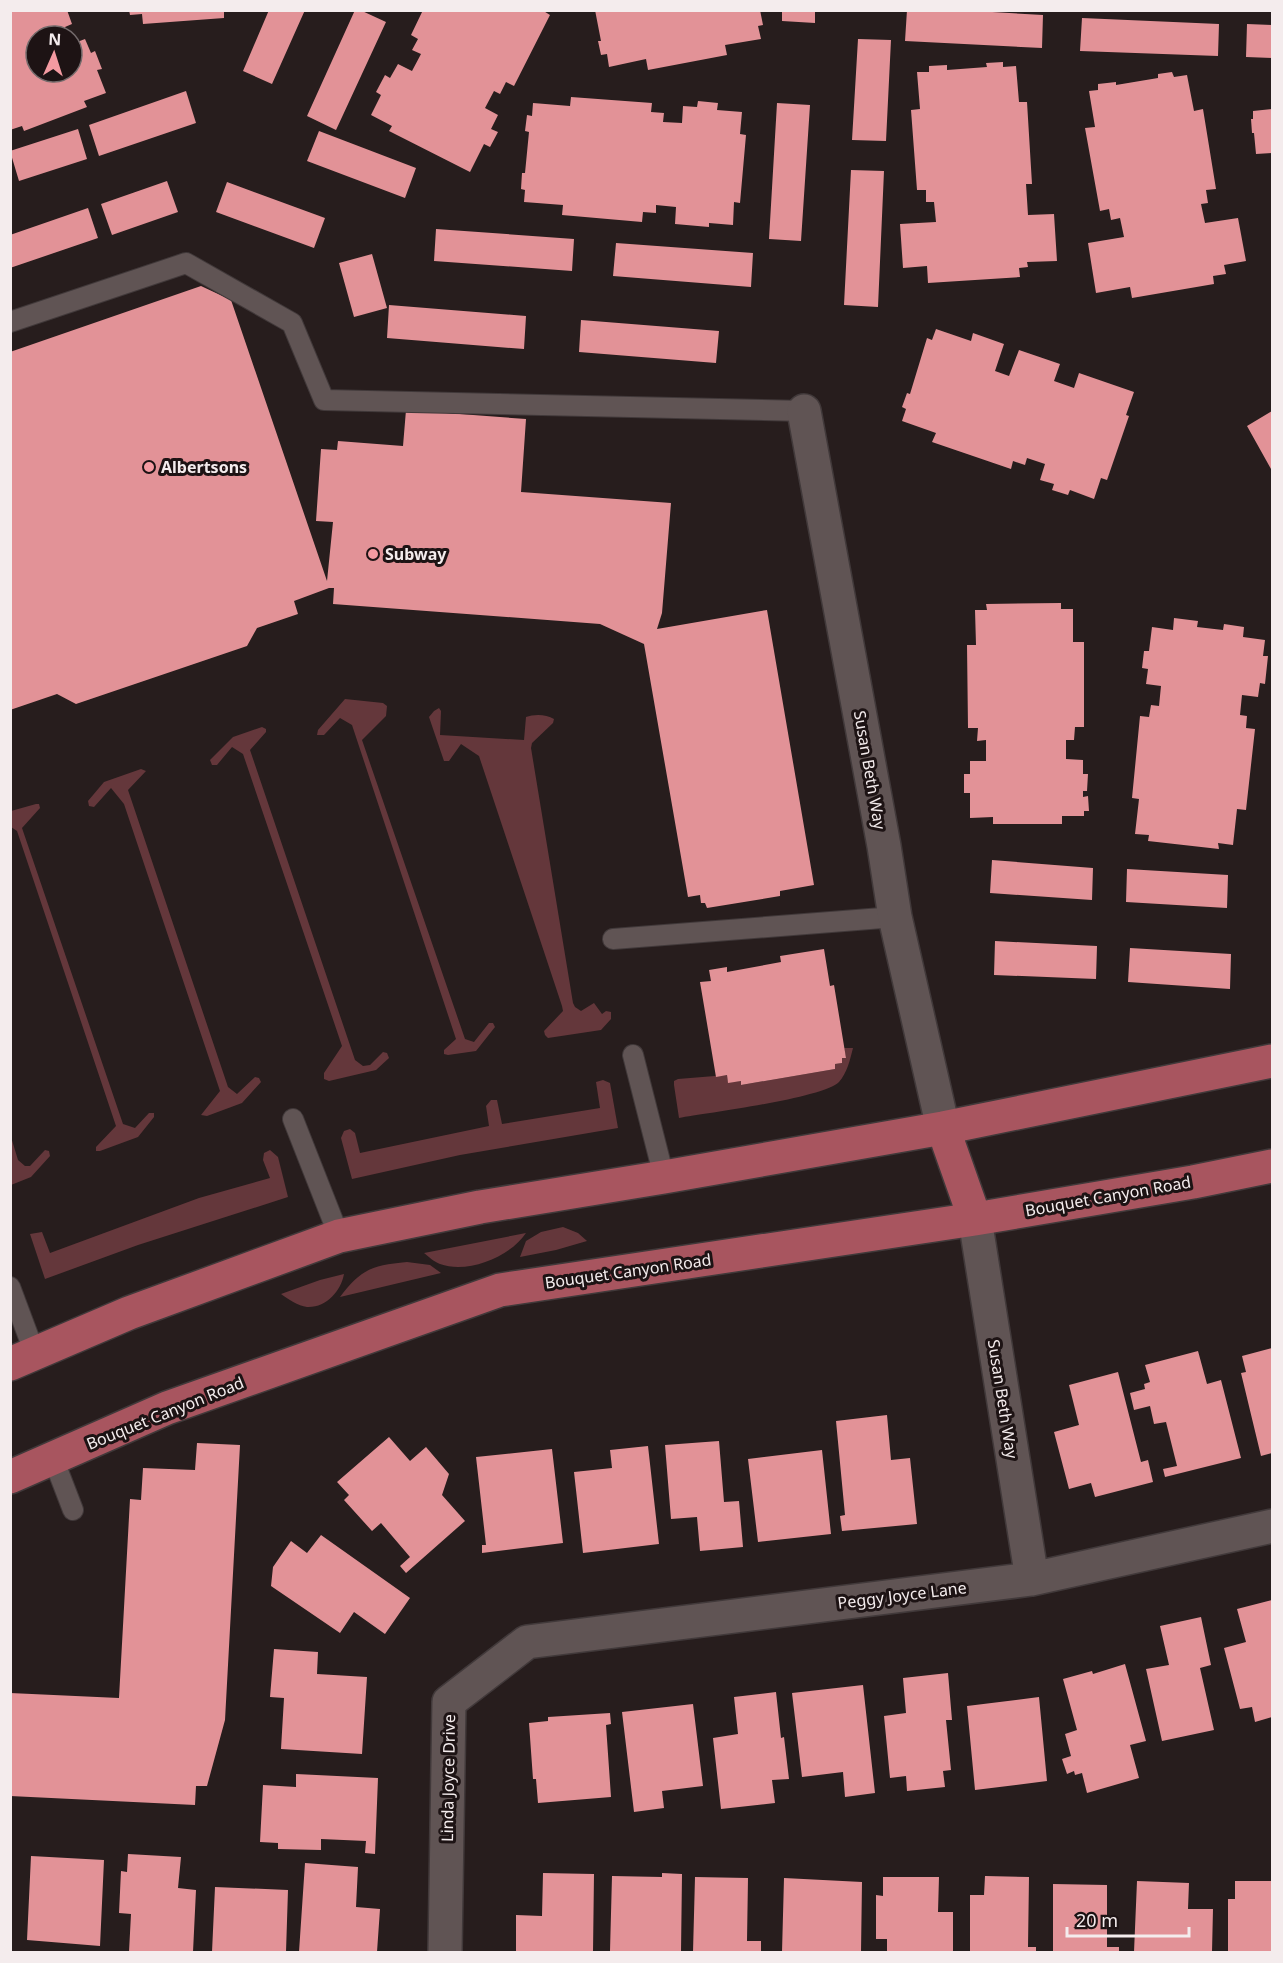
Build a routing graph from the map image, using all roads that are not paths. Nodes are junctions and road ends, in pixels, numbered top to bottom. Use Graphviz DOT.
graph roads {
  1 [pos="10,322"];
  2 [pos="804,411"];
  3 [pos="895,917"];
  4 [pos="613,939"];
  5 [pos="633,1055"];
  6 [pos="1272,1061"];
  7 [pos="293,1119"];
  8 [pos="943,1128"];
  9 [pos="1272,1166"];
  10 [pos="664,1177"];
  11 [pos="975,1219"];
  12 [pos="339,1236"];
  13 [pos="10,1287"];
  14 [pos="23,1359"];
  15 [pos="53,1458"];
  16 [pos="10,1477"];
  17 [pos="73,1510"];
  18 [pos="1272,1526"];
  19 [pos="1032,1579"];
  20 [pos="527,1642"];
  21 [pos="445,1953"];
  1 -- 2 [label="lane"];
  2 -- 3 [label="street, Susan Beth Way"];
  3 -- 4 [label="lane"];
  3 -- 8 [label="street, Susan Beth Way"];
  5 -- 10 [label="lane"];
  6 -- 8 [label="main road"];
  7 -- 12 [label="lane"];
  8 -- 10 [label="main road"];
  8 -- 11 [label="main road"];
  9 -- 11 [label="main road, Bouquet Canyon Road"];
  10 -- 12 [label="main road"];
  11 -- 15 [label="main road, Bouquet Canyon Road"];
  11 -- 19 [label="street, Susan Beth Way"];
  12 -- 14 [label="main road"];
  13 -- 14 [label="lane"];
  15 -- 16 [label="main road, Bouquet Canyon Road"];
  15 -- 17 [label="lane"];
  18 -- 19 [label="street, Peggy Joyce Lane"];
  19 -- 20 [label="street, Peggy Joyce Lane"];
  20 -- 21 [label="street, Linda Joyce Drive"];
}
